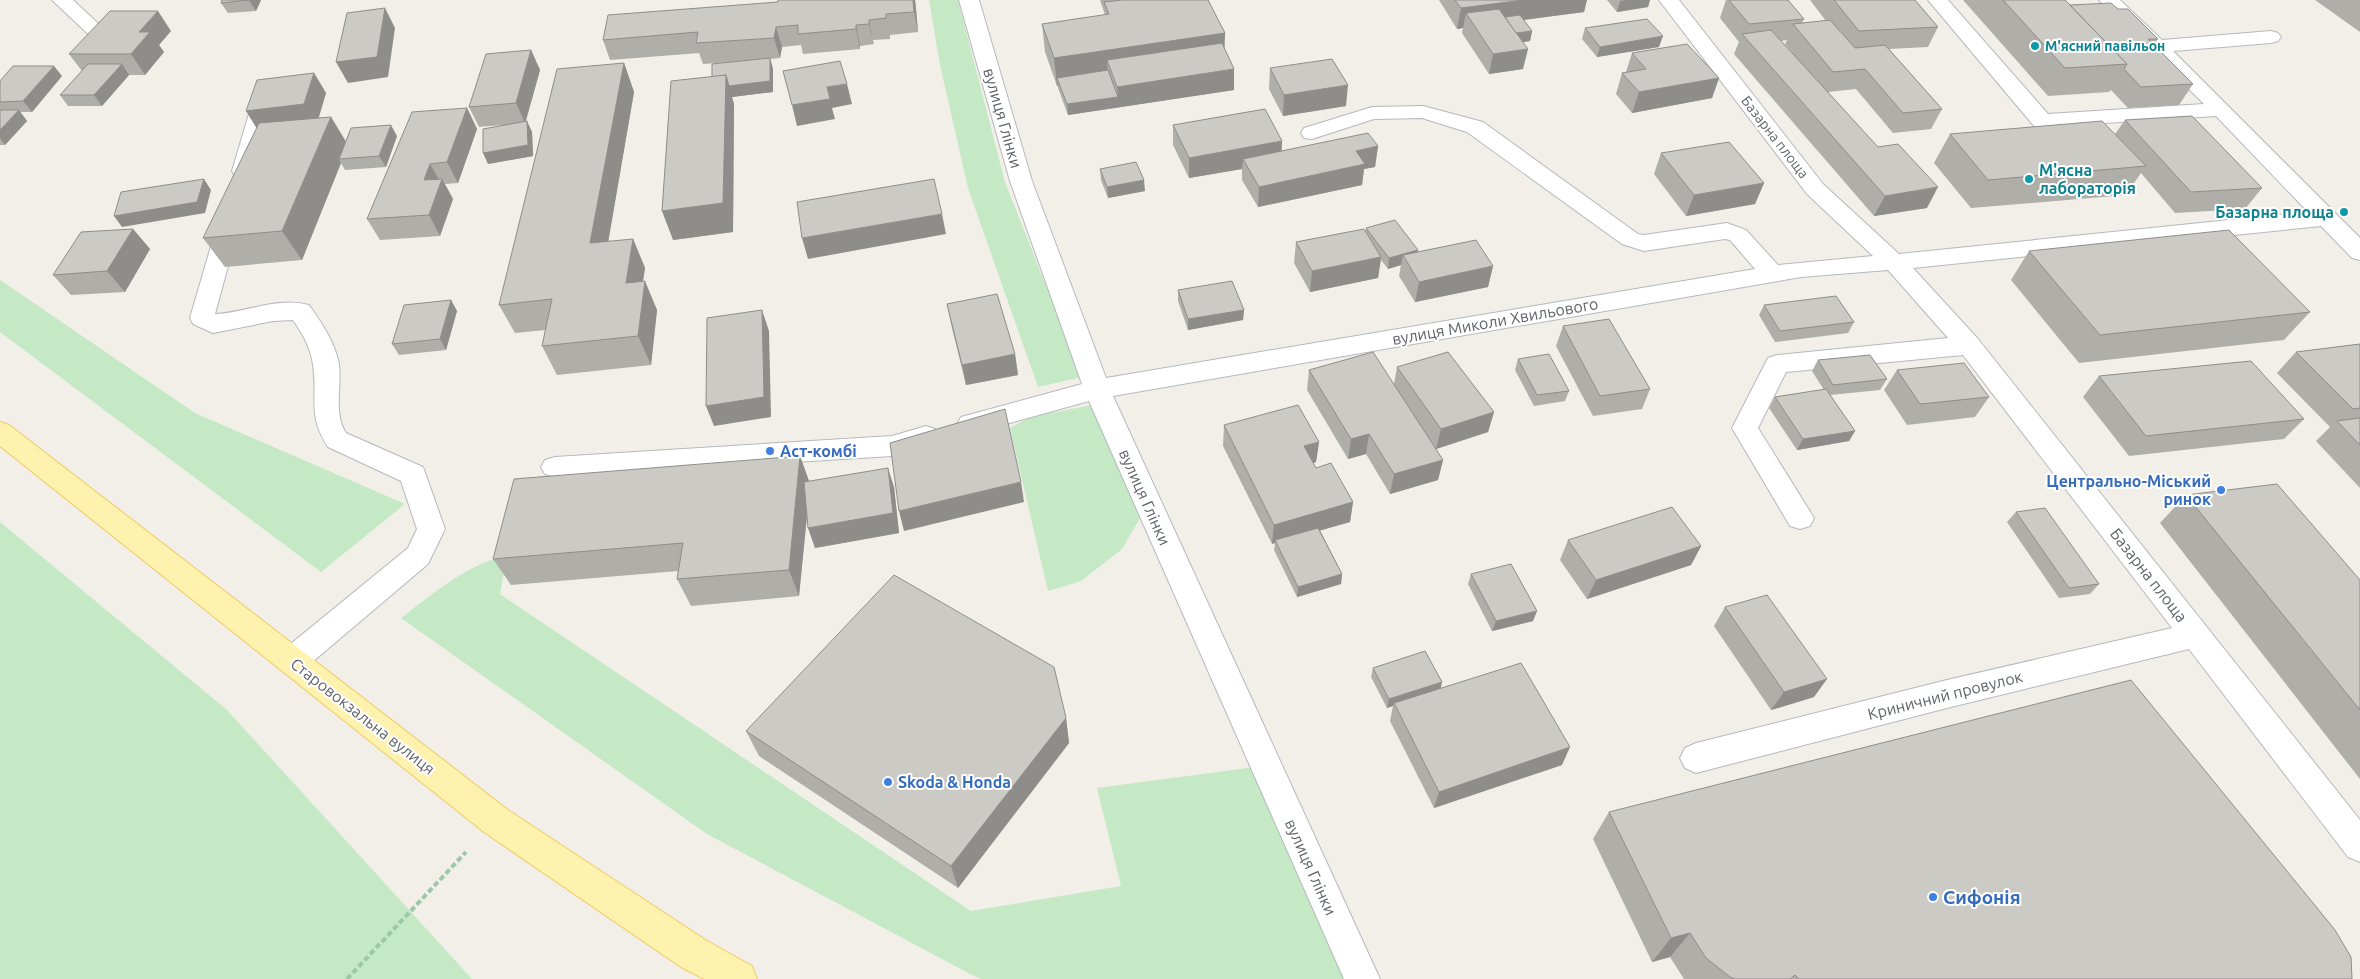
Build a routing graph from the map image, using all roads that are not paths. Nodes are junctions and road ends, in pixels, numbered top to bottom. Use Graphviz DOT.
graph roads {
  1 [pos="62,0"];
  2 [pos="970,0"];
  3 [pos="1670,0"];
  4 [pos="1938,0"];
  5 [pos="2109,0"];
  6 [pos="94,29"];
  7 [pos="2271,37"];
  8 [pos="2156,47"];
  9 [pos="268,81"];
  10 [pos="2221,109"];
  11 [pos="1312,133"];
  12 [pos="2325,218"];
  13 [pos="2360,252"];
  14 [pos="1894,262"];
  15 [pos="1773,274"];
  16 [pos="1969,345"];
  17 [pos="1097,389"];
  18 [pos="0,432"];
  19 [pos="555,467"];
  20 [pos="1800,518"];
  21 [pos="2195,635"];
  22 [pos="293,660"];
  23 [pos="1696,758"];
  24 [pos="2360,846"];
  25 [pos="739,979"];
  26 [pos="1362,979"];
  1 -- 6 [label="street"];
  2 -- 17 [label="street, вулиця Глінки"];
  3 -- 14 [label="street, Базарна площа"];
  4 -- 10 [label="street"];
  5 -- 8 [label="street"];
  7 -- 8 [label="street"];
  8 -- 10 [label="street"];
  9 -- 22 [label="street"];
  10 -- 12 [label="street"];
  11 -- 15 [label="street"];
  12 -- 13 [label="street"];
  12 -- 14 [label="street"];
  14 -- 15 [label="street, вулиця Миколи Хвильового"];
  14 -- 16 [label="street, Базарна площа"];
  15 -- 17 [label="street, вулиця Миколи Хвильового"];
  16 -- 20 [label="street"];
  16 -- 21 [label="street, Базарна площа"];
  17 -- 19 [label="street, вулиця Миколи Хвильового"];
  17 -- 26 [label="street, вулиця Глінки"];
  18 -- 22 [label="main road, Старовокзальна вулиця"];
  21 -- 23 [label="street, Криничний провулок"];
  21 -- 24 [label="street, Базарна площа"];
  22 -- 25 [label="main road, Старовокзальна вулиця"];
}
